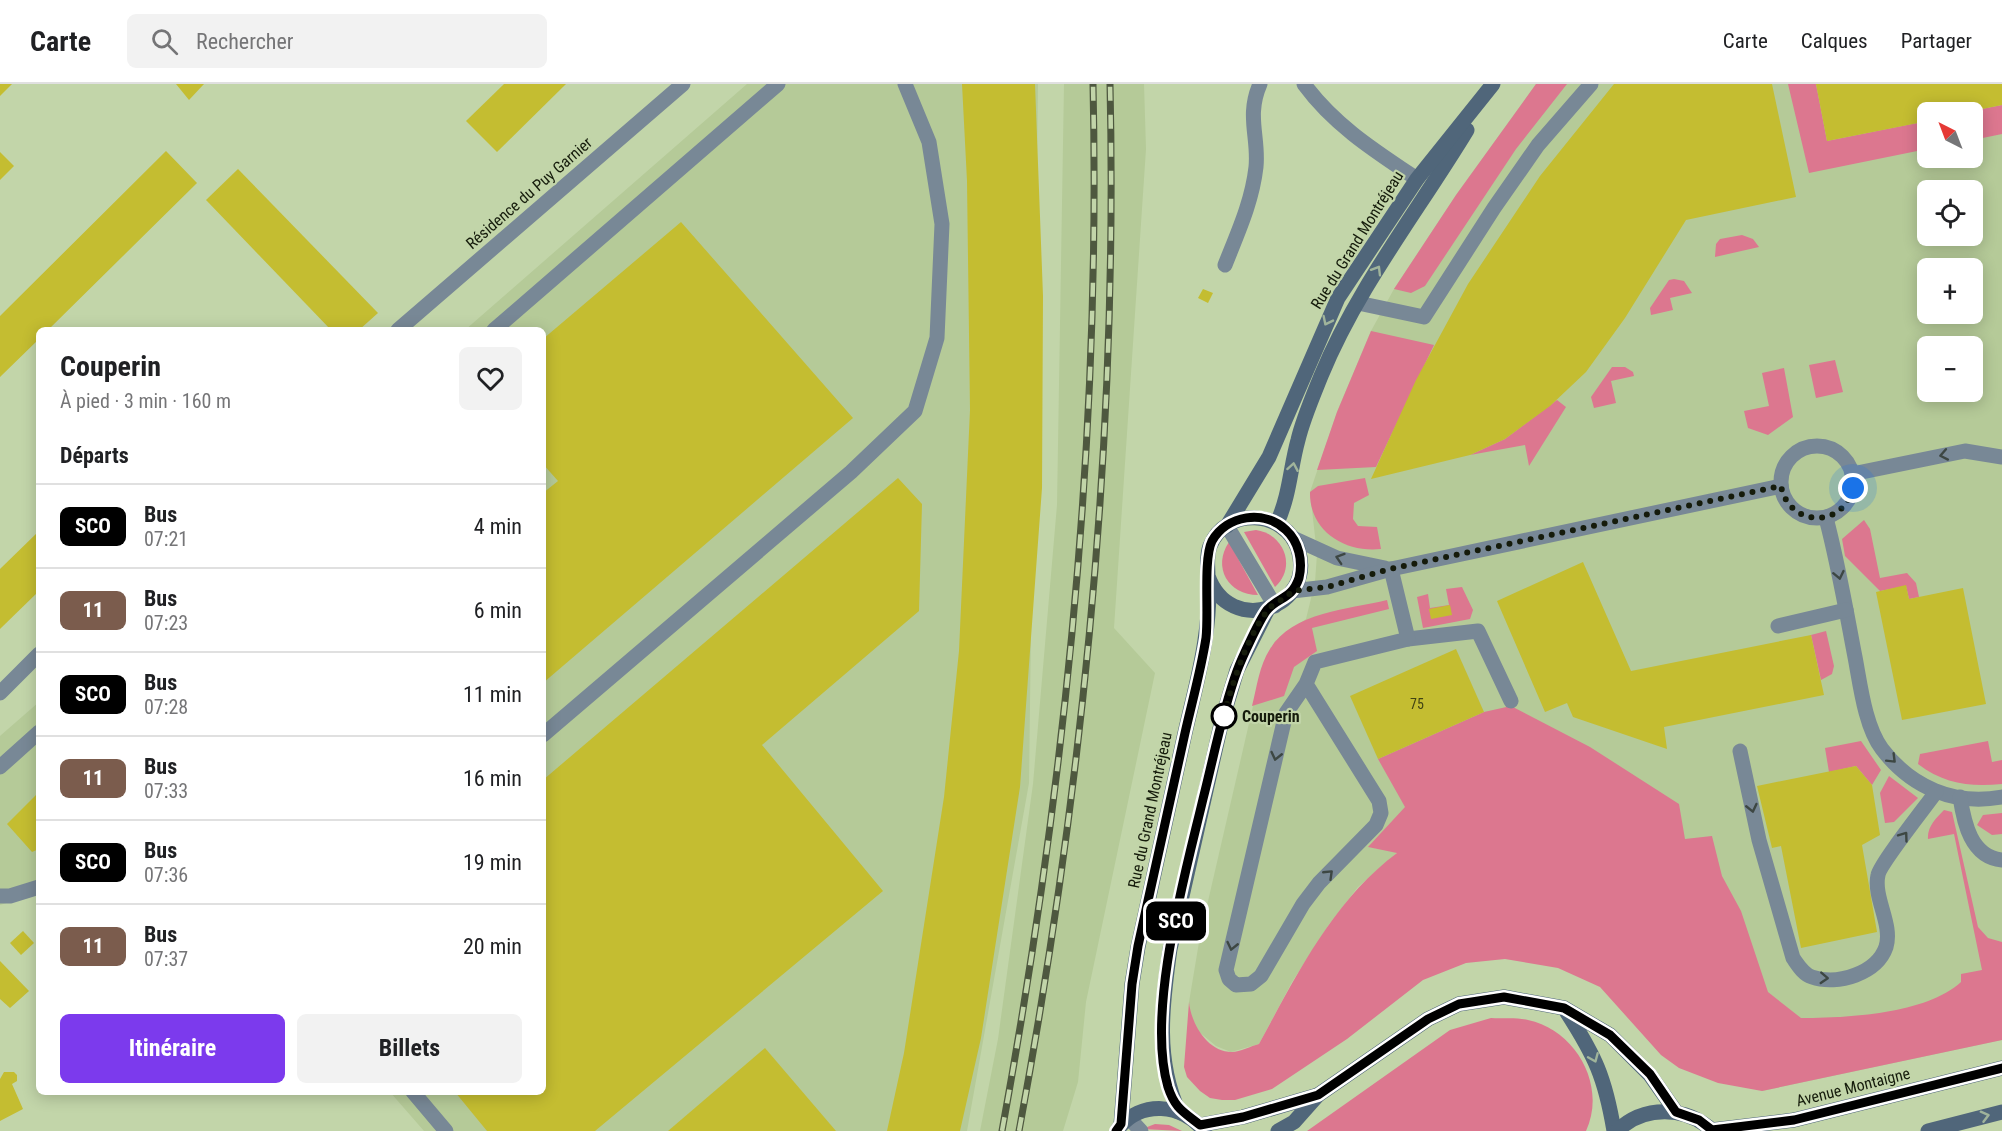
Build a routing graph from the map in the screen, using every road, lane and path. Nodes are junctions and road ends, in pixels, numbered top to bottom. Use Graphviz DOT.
graph roads {
  1 [pos="683,84"];
  2 [pos="779,84"];
  3 [pos="905,84"];
  4 [pos="1260,84"];
  5 [pos="1304,84"];
  6 [pos="1494,84"];
  7 [pos="1591,84"];
  8 [pos="1417,179"];
  9 [pos="1225,265"];
  10 [pos="1358,303"];
  11 [pos="401,327"];
  12 [pos="497,327"];
  13 [pos="2002,457"];
  14 [pos="1852,474"];
  15 [pos="1781,486"];
  16 [pos="1826,518"];
  17 [pos="1277,523"];
  18 [pos="1227,526"];
  19 [pos="1293,538"];
  20 [pos="1390,569"];
  21 [pos="1208,576"];
  22 [pos="1292,591"];
  23 [pos="1271,607"];
  24 [pos="1846,610"];
  25 [pos="1778,626"];
  26 [pos="1408,639"];
  27 [pos="36,657"];
  28 [pos="1306,684"];
  29 [pos="0,693"];
  30 [pos="1511,701"];
  31 [pos="546,732"];
  32 [pos="36,735"];
  33 [pos="1740,751"];
  34 [pos="0,768"];
  35 [pos="1936,792"];
  36 [pos="2002,797"];
  37 [pos="1960,798"];
  38 [pos="2002,860"];
  39 [pos="36,888"];
  40 [pos="0,896"];
  41 [pos="1564,1008"];
  42 [pos="2002,1068"];
  43 [pos="415,1095"];
  44 [pos="1318,1095"];
  45 [pos="1179,1112"];
  46 [pos="1676,1112"];
  47 [pos="2002,1112"];
  48 [pos="1122,1124"];
  49 [pos="1202,1128"];
  50 [pos="1712,1130"];
  51 [pos="447,1131"];
  52 [pos="1141,1131"];
  53 [pos="1278,1131"];
  54 [pos="1616,1131"];
  55 [pos="1928,1131"];
  1 -- 11 [label="lane, Résidence du Puy Garnier"];
  2 -- 12 [label="lane"];
  3 -- 31 [label="lane"];
  4 -- 9 [label="lane"];
  5 -- 8 [label="lane"];
  6 -- 8 [label="street, Rue du Grand Montréjeau"];
  10 -- 6 [label="street, Rue du Grand Montréjeau, one-way"];
  7 -- 10 [label="lane"];
  8 -- 18 [label="street, Rue du Grand Montréjeau, one-way"];
  17 -- 10 [label="street, Rue du Grand Montréjeau, one-way"];
  13 -- 14 [label="lane, one-way"];
  14 -- 15 [label="lane"];
  14 -- 16 [label="lane"];
  15 -- 16 [label="lane"];
  15 -- 20 [label="lane"];
  16 -- 24 [label="lane, one-way"];
  17 -- 18 [label="street"];
  17 -- 19 [label="street"];
  18 -- 21 [label="street, Rue du Grand Montréjeau"];
  18 -- 23 [label="lane"];
  20 -- 19 [label="lane, one-way"];
  19 -- 22 [label="street"];
  20 -- 22 [label="lane"];
  20 -- 26 [label="lane"];
  21 -- 23 [label="street"];
  21 -- 48 [label="street, Rue du Grand Montréjeau"];
  22 -- 23 [label="street"];
  23 -- 45 [label="street"];
  24 -- 25 [label="lane"];
  24 -- 35 [label="lane, one-way"];
  26 -- 28 [label="lane"];
  26 -- 30 [label="lane"];
  27 -- 29 [label="lane"];
  28 -- 28 [label="lane, one-way"];
  32 -- 34 [label="lane"];
  33 -- 35 [label="lane, one-way"];
  35 -- 37 [label="lane"];
  36 -- 37 [label="lane"];
  37 -- 38 [label="lane"];
  39 -- 40 [label="lane"];
  41 -- 44 [label="street"];
  41 -- 46 [label="street"];
  41 -- 54 [label="street, one-way"];
  42 -- 50 [label="street, Avenue Montaigne"];
  43 -- 51 [label="lane"];
  44 -- 49 [label="street"];
  44 -- 53 [label="street"];
  45 -- 48 [label="street"];
  45 -- 49 [label="street"];
  46 -- 50 [label="street"];
  46 -- 54 [label="street"];
  55 -- 47 [label="street, one-way"];
  48 -- 52 [label="lane"];
}
